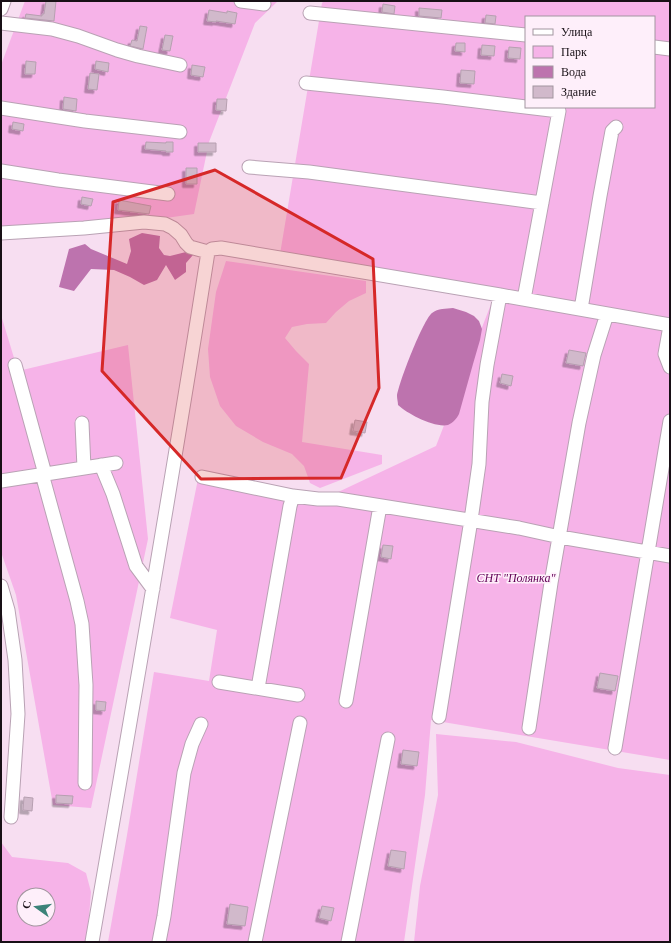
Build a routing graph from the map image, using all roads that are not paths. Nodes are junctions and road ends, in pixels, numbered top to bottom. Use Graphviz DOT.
graph roads {
  1 [pos="4,1"];
  2 [pos="241,1"];
  3 [pos="264,4"];
  4 [pos="1,9"];
  5 [pos="310,13"];
  6 [pos="1,23"];
  7 [pos="525,35"];
  8 [pos="655,47"];
  9 [pos="670,49"];
  10 [pos="180,65"];
  11 [pos="306,83"];
  12 [pos="525,107"];
  13 [pos="1,108"];
  14 [pos="534,108"];
  15 [pos="616,127"];
  16 [pos="180,132"];
  17 [pos="248,167"];
  18 [pos="1,171"];
  19 [pos="168,194"];
  20 [pos="542,203"];
  21 [pos="1,233"];
  22 [pos="208,252"];
  23 [pos="500,295"];
  24 [pos="524,299"];
  25 [pos="581,309"];
  26 [pos="607,314"];
  27 [pos="670,325"];
  28 [pos="15,365"];
  29 [pos="670,367"];
  30 [pos="670,422"];
  31 [pos="82,423"];
  32 [pos="116,463"];
  33 [pos="101,465"];
  34 [pos="84,468"];
  35 [pos="43,474"];
  36 [pos="202,477"];
  37 [pos="1,481"];
  38 [pos="294,496"];
  39 [pos="380,506"];
  40 [pos="471,520"];
  41 [pos="560,537"];
  42 [pos="648,552"];
  43 [pos="670,556"];
  44 [pos="1,586"];
  45 [pos="153,589"];
  46 [pos="218,682"];
  47 [pos="258,688"];
  48 [pos="298,695"];
  49 [pos="346,701"];
  50 [pos="439,717"];
  51 [pos="300,723"];
  52 [pos="201,724"];
  53 [pos="528,728"];
  54 [pos="388,739"];
  55 [pos="615,748"];
  56 [pos="85,783"];
  57 [pos="11,817"];
  58 [pos="92,942"];
  59 [pos="159,942"];
  60 [pos="256,942"];
  61 [pos="348,942"];
  1 -- 4 [label="street"];
  2 -- 3 [label="street"];
  5 -- 7 [label="street"];
  6 -- 10 [label="street"];
  8 -- 9 [label="street"];
  11 -- 12 [label="street"];
  13 -- 16 [label="street"];
  14 -- 20 [label="street"];
  15 -- 25 [label="street"];
  17 -- 20 [label="street"];
  18 -- 19 [label="street"];
  20 -- 24 [label="street"];
  21 -- 22 [label="street"];
  22 -- 23 [label="street"];
  22 -- 45 [label="street"];
  23 -- 24 [label="street"];
  23 -- 40 [label="street"];
  24 -- 25 [label="street"];
  25 -- 26 [label="street"];
  26 -- 27 [label="street"];
  26 -- 41 [label="street"];
  27 -- 29 [label="street"];
  28 -- 35 [label="street"];
  30 -- 42 [label="street"];
  31 -- 34 [label="street"];
  32 -- 33 [label="street"];
  33 -- 34 [label="street"];
  33 -- 45 [label="street"];
  34 -- 35 [label="street"];
  35 -- 37 [label="street"];
  35 -- 56 [label="street"];
  36 -- 38 [label="street"];
  38 -- 39 [label="street"];
  38 -- 47 [label="street"];
  39 -- 40 [label="street"];
  39 -- 49 [label="street"];
  40 -- 41 [label="street"];
  40 -- 50 [label="street"];
  41 -- 42 [label="street"];
  41 -- 53 [label="street"];
  42 -- 43 [label="street"];
  42 -- 55 [label="street"];
  44 -- 57 [label="street"];
  45 -- 58 [label="street"];
  46 -- 47 [label="street"];
  47 -- 48 [label="street"];
  51 -- 60 [label="street"];
  52 -- 59 [label="street"];
  54 -- 61 [label="street"];
}
